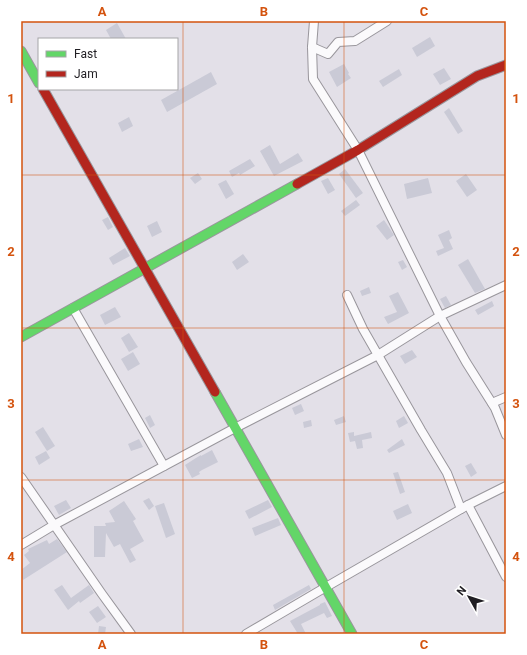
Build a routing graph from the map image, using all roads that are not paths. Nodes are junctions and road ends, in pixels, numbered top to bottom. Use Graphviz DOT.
graph roads {
  1 [pos="314,21"];
  2 [pos="387,21"];
  3 [pos="312,47"];
  4 [pos="21,51"];
  5 [pos="506,65"];
  6 [pos="38,81"];
  7 [pos="43,90"];
  8 [pos="358,150"];
  9 [pos="144,268"];
  10 [pos="506,285"];
  11 [pos="347,295"];
  12 [pos="73,308"];
  13 [pos="440,316"];
  14 [pos="21,337"];
  15 [pos="378,355"];
  16 [pos="506,397"];
  17 [pos="492,403"];
  18 [pos="235,428"];
  19 [pos="506,435"];
  20 [pos="164,466"];
  21 [pos="21,477"];
  22 [pos="506,486"];
  23 [pos="465,507"];
  24 [pos="54,525"];
  25 [pos="21,545"];
  26 [pos="506,577"];
  27 [pos="326,587"];
  28 [pos="131,634"];
  29 [pos="246,634"];
  30 [pos="352,634"];
  1 -- 3 [label="street"];
  2 -- 3 [label="street"];
  3 -- 8 [label="street"];
  4 -- 6 [label="street"];
  5 -- 8 [label="street"];
  7 -- 9 [label="street"];
  8 -- 9 [label="street"];
  8 -- 13 [label="street"];
  9 -- 12 [label="street"];
  9 -- 18 [label="street"];
  10 -- 13 [label="street"];
  11 -- 15 [label="street"];
  12 -- 14 [label="street"];
  12 -- 20 [label="street"];
  13 -- 15 [label="street"];
  13 -- 17 [label="street"];
  15 -- 18 [label="street"];
  15 -- 23 [label="street"];
  16 -- 17 [label="street"];
  17 -- 19 [label="street"];
  18 -- 20 [label="street"];
  18 -- 27 [label="street"];
  20 -- 24 [label="street"];
  21 -- 24 [label="street"];
  22 -- 23 [label="street"];
  23 -- 26 [label="street"];
  23 -- 27 [label="street"];
  24 -- 25 [label="street"];
  24 -- 28 [label="street"];
  27 -- 29 [label="street"];
  27 -- 30 [label="street"];
}
